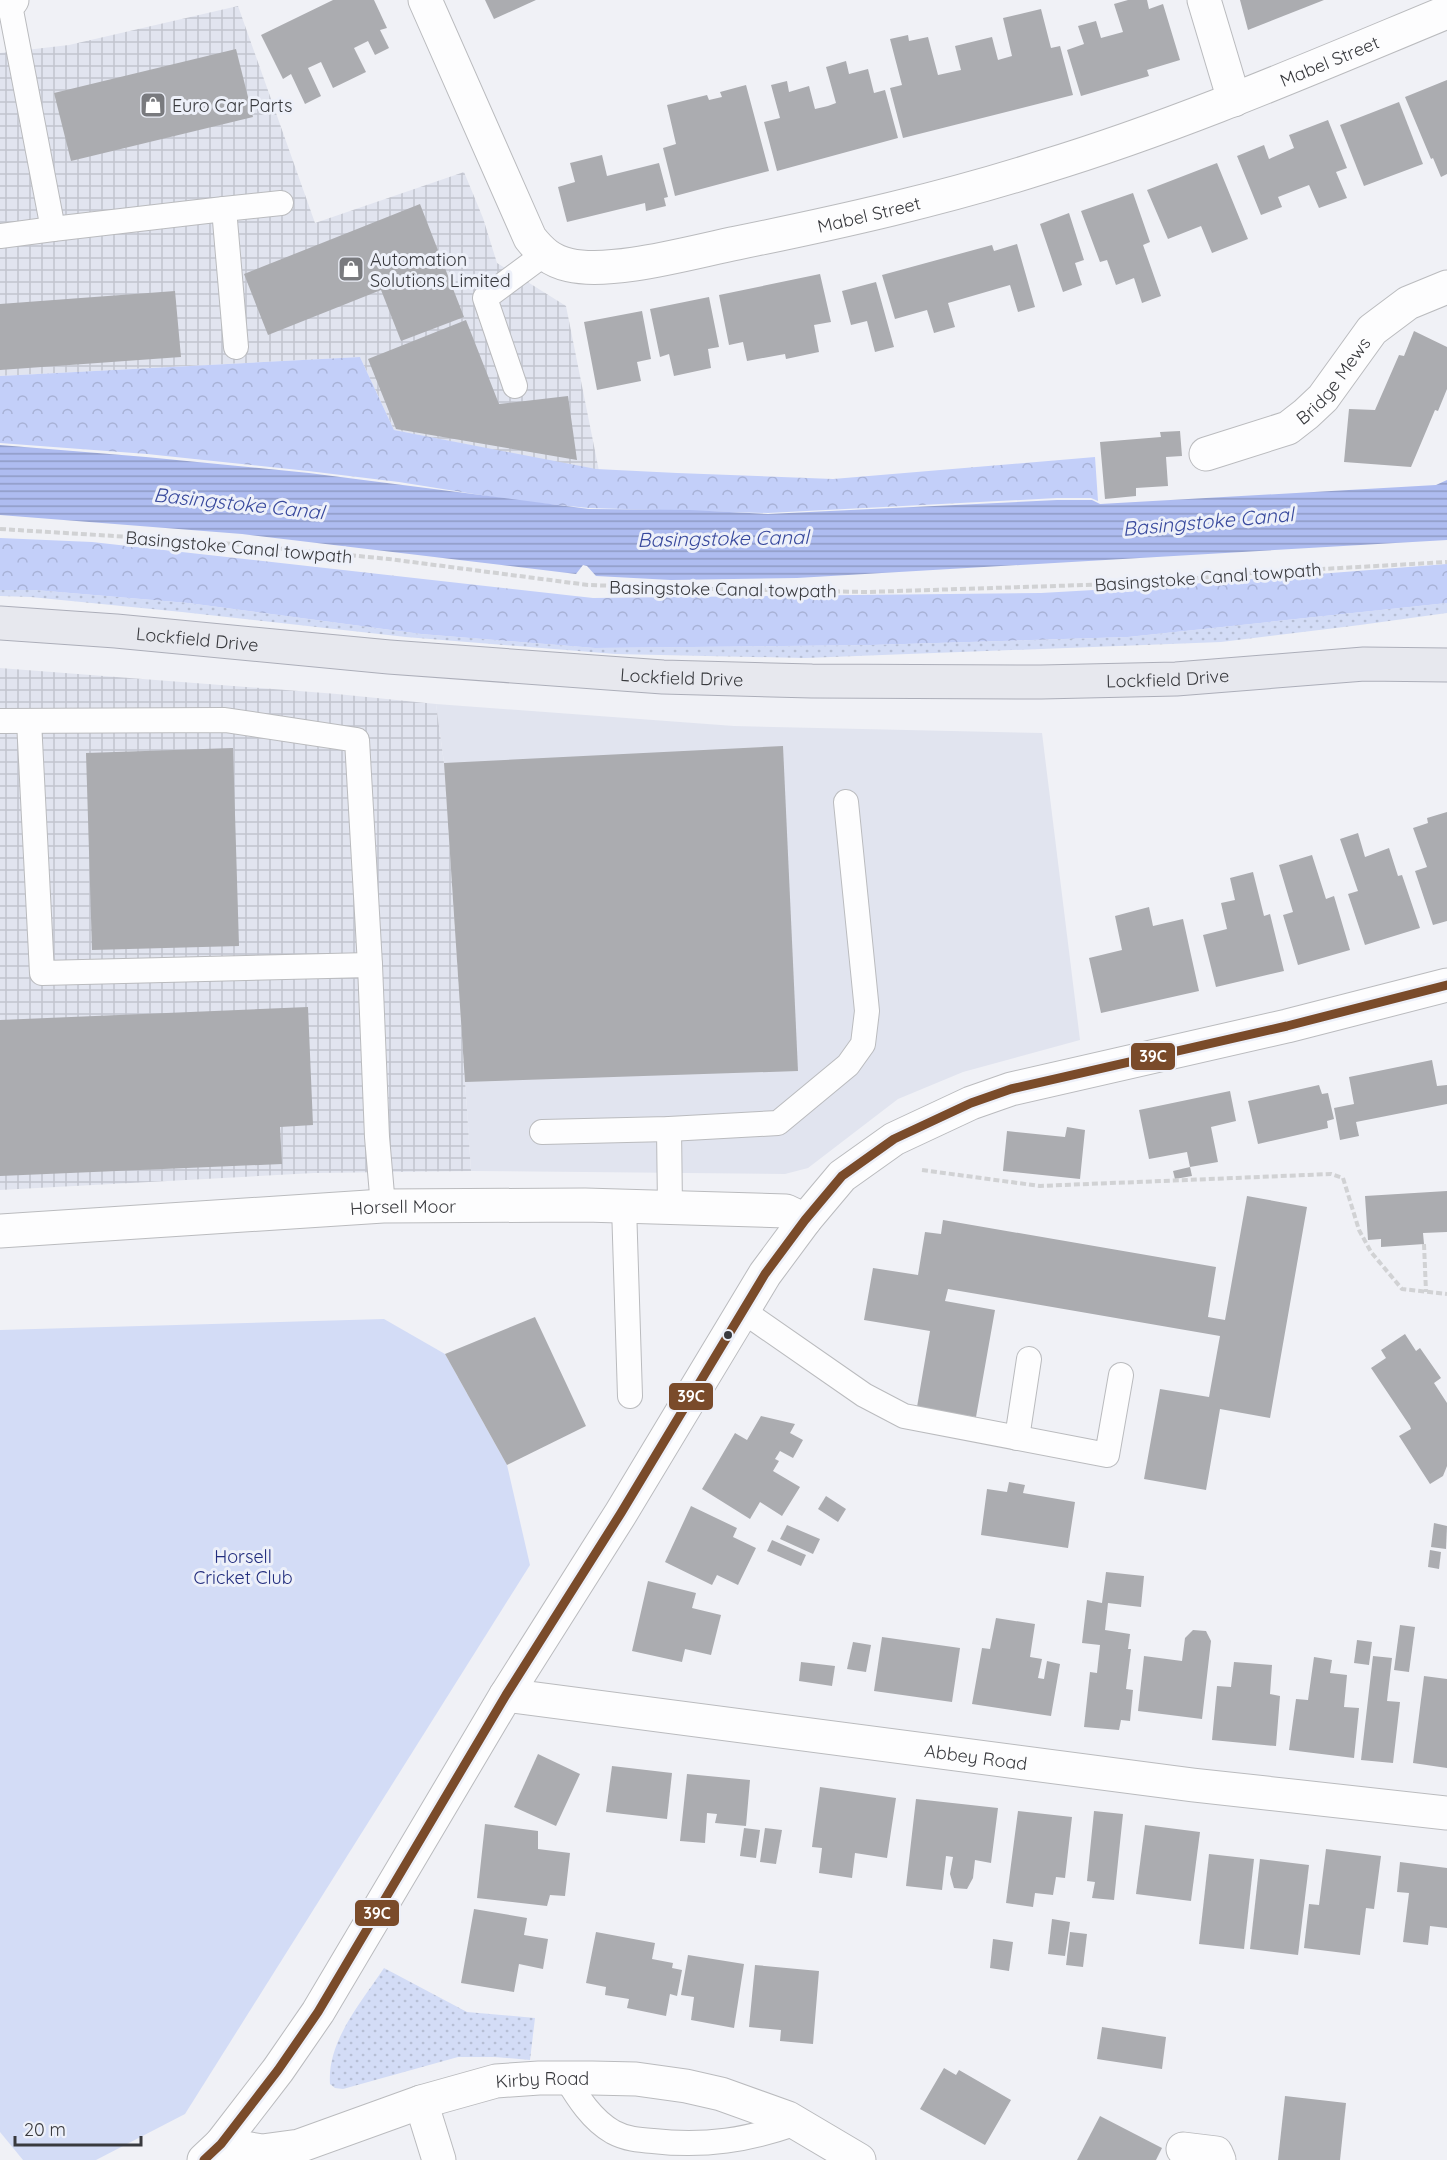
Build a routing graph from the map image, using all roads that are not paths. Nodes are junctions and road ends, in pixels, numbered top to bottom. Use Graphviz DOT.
graph roads {
  1 [pos="11,0"];
  2 [pos="425,0"];
  3 [pos="1204,0"];
  4 [pos="0,1"];
  5 [pos="1447,12"];
  6 [pos="1234,100"];
  7 [pos="281,203"];
  8 [pos="224,208"];
  9 [pos="52,229"];
  10 [pos="0,236"];
  11 [pos="543,255"];
  12 [pos="1447,286"];
  13 [pos="236,347"];
  14 [pos="514,386"];
  15 [pos="1206,454"];
  16 [pos="0,623"];
  17 [pos="1447,641"];
  18 [pos="1364,664"];
  19 [pos="1447,665"];
  20 [pos="0,721"];
  21 [pos="29,721"];
  22 [pos="846,801"];
  23 [pos="370,965"];
  24 [pos="1447,986"];
  25 [pos="669,1129"];
  26 [pos="542,1132"];
  27 [pos="383,1206"];
  28 [pos="624,1206"];
  29 [pos="670,1207"];
  30 [pos="805,1220"];
  31 [pos="0,1231"];
  32 [pos="743,1311"];
  33 [pos="1029,1359"];
  34 [pos="1121,1374"];
  35 [pos="630,1396"];
  36 [pos="1017,1438"];
  37 [pos="506,1695"];
  38 [pos="1447,1813"];
  39 [pos="566,2078"];
  40 [pos="421,2102"];
  41 [pos="797,2123"];
  42 [pos="1183,2149"];
  43 [pos="213,2152"];
  44 [pos="439,2160"];
  45 [pos="859,2160"];
  46 [pos="1220,2160"];
  1 -- 4 [label="street"];
  1 -- 9 [label="lane"];
  2 -- 11 [label="street"];
  3 -- 6 [label="street"];
  5 -- 6 [label="street, Mabel Street"];
  6 -- 11 [label="street, Mabel Street"];
  7 -- 8 [label="lane"];
  8 -- 9 [label="lane"];
  8 -- 13 [label="lane"];
  9 -- 10 [label="lane"];
  11 -- 14 [label="lane"];
  12 -- 15 [label="street, Bridge Mews"];
  16 -- 18 [label="main road, Lockfield Drive"];
  17 -- 18 [label="main road, Lockfield Drive"];
  18 -- 19 [label="main road, Lockfield Drive"];
  20 -- 21 [label="lane"];
  21 -- 23 [label="lane"];
  21 -- 23 [label="lane"];
  22 -- 25 [label="lane"];
  23 -- 27 [label="lane"];
  24 -- 30 [label="street"];
  25 -- 26 [label="lane"];
  25 -- 29 [label="lane"];
  27 -- 28 [label="street, Horsell Moor"];
  27 -- 31 [label="street, Horsell Moor"];
  28 -- 29 [label="street, Horsell Moor"];
  28 -- 35 [label="lane"];
  29 -- 30 [label="street, Horsell Moor"];
  30 -- 32 [label="street"];
  32 -- 36 [label="lane"];
  32 -- 37 [label="street"];
  33 -- 36 [label="lane"];
  34 -- 36 [label="lane"];
  37 -- 38 [label="street, Abbey Road"];
  37 -- 43 [label="street"];
  39 -- 40 [label="street, Kirby Road"];
  39 -- 41 [label="street, Kirby Road"];
  39 -- 41 [label="lane"];
  40 -- 43 [label="street, Kirby Road"];
  40 -- 44 [label="street"];
  41 -- 45 [label="street, Kirby Road"];
  42 -- 46 [label="street"];
}
